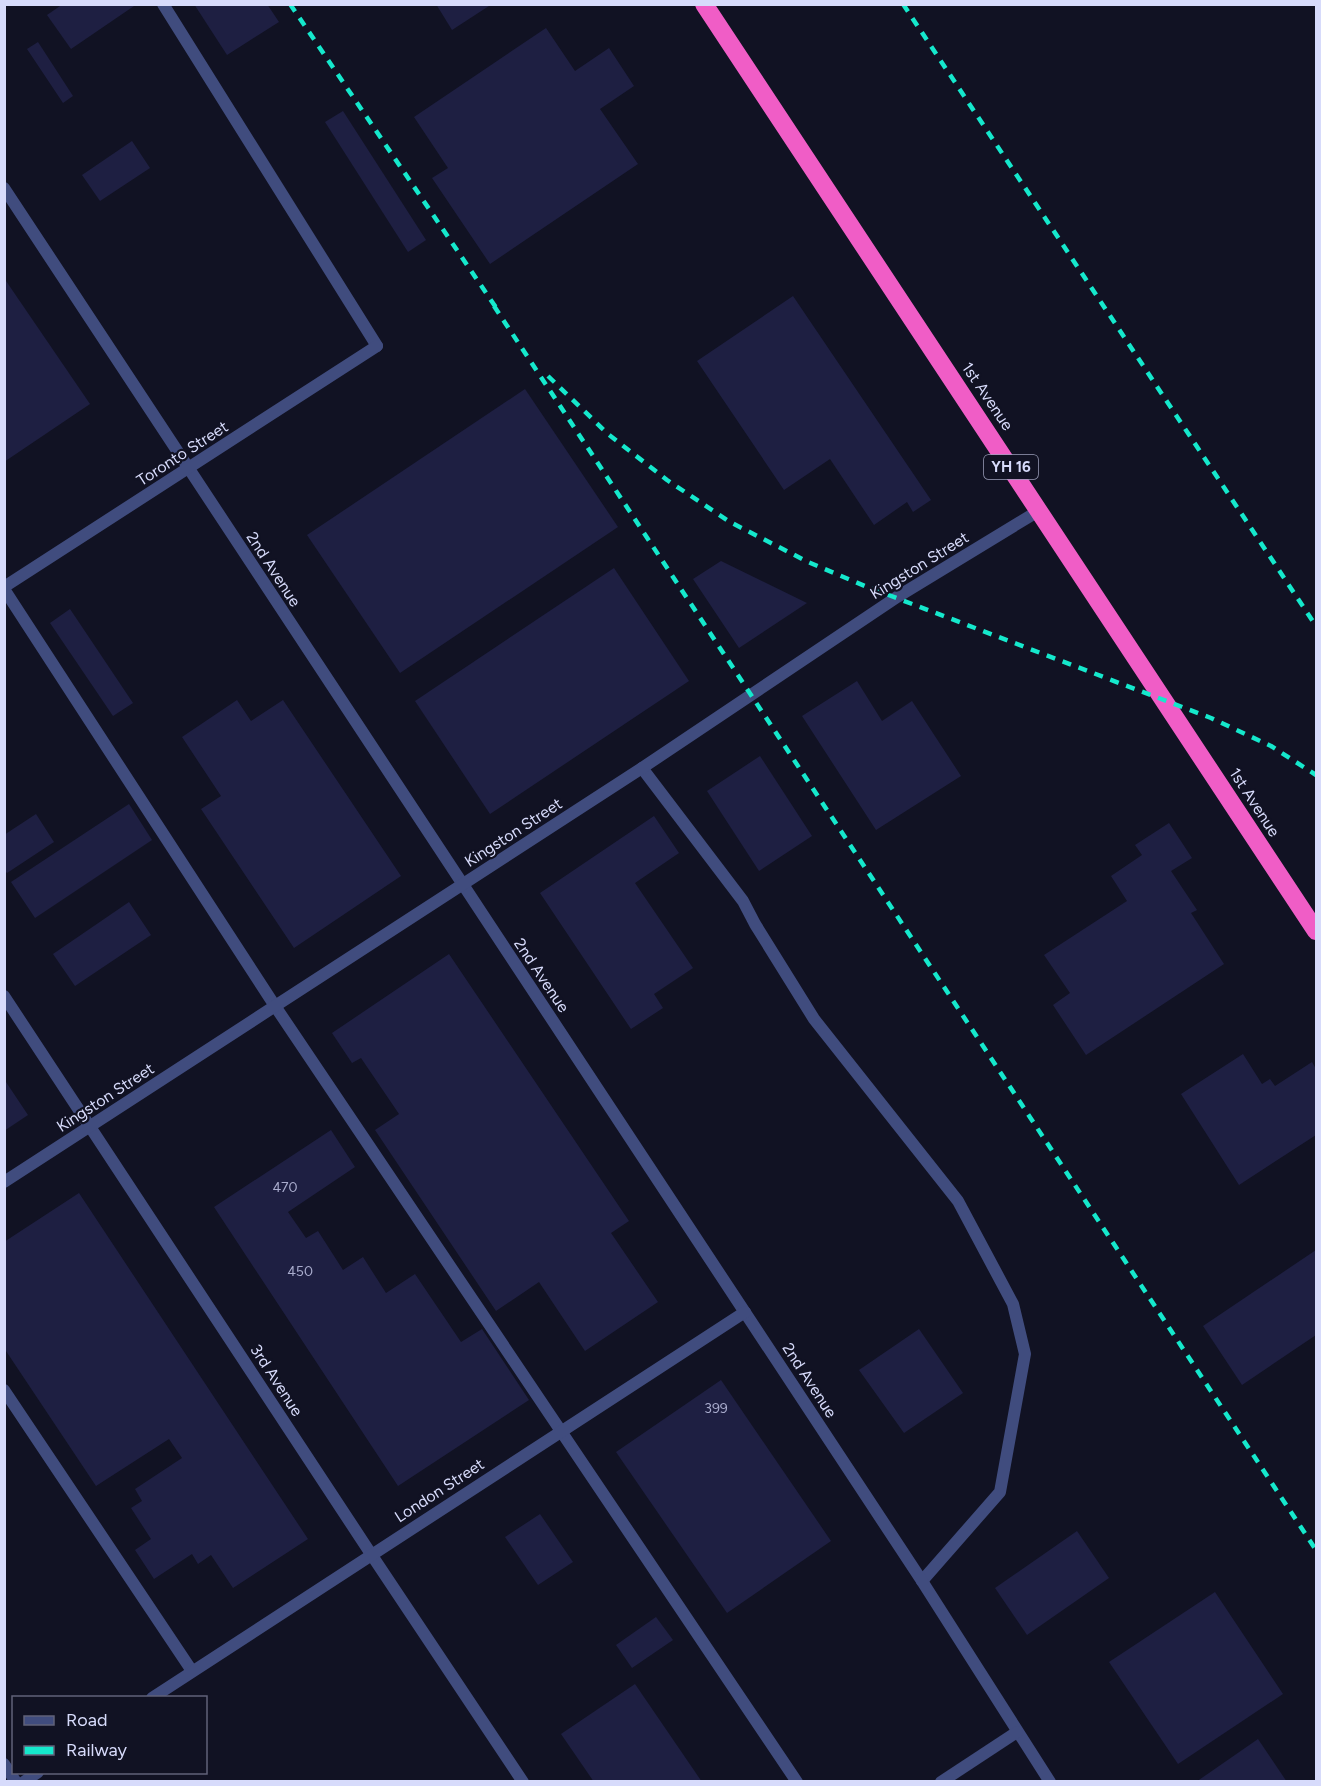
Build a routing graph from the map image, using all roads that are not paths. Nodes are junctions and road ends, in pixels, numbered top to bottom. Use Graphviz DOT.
graph roads {
  1 [pos="163,4"];
  2 [pos="704,4"];
  3 [pos="4,188"];
  4 [pos="188,468"];
  5 [pos="1040,510"];
  6 [pos="4,588"];
  7 [pos="642,768"];
  8 [pos="462,885"];
  9 [pos="1317,931"];
  10 [pos="4,996"];
  11 [pos="275,1006"];
  12 [pos="90,1126"];
  13 [pos="4,1182"];
  14 [pos="746,1312"];
  15 [pos="4,1390"];
  16 [pos="561,1431"];
  17 [pos="371,1554"];
  18 [pos="922,1581"];
  19 [pos="192,1671"];
  20 [pos="155,1696"];
  21 [pos="1017,1732"];
  22 [pos="4,1764"];
  23 [pos="16,1782"];
  24 [pos="523,1782"];
  25 [pos="796,1782"];
  26 [pos="942,1782"];
  27 [pos="1050,1782"];
  1 -- 4 [label="street, Toronto Street"];
  2 -- 5 [label="highway, 1st Avenue / YH 16"];
  3 -- 4 [label="street, 2nd Avenue"];
  4 -- 6 [label="street, Toronto Street"];
  4 -- 8 [label="street, 2nd Avenue"];
  5 -- 7 [label="street, Kingston Street"];
  5 -- 9 [label="highway, 1st Avenue / YH 16"];
  6 -- 11 [label="street"];
  7 -- 8 [label="street, Kingston Street"];
  7 -- 18 [label="street"];
  8 -- 11 [label="street, Kingston Street"];
  8 -- 14 [label="street, 2nd Avenue"];
  10 -- 12 [label="street, 3rd Avenue"];
  11 -- 12 [label="street, Kingston Street"];
  11 -- 16 [label="street"];
  12 -- 13 [label="street, Kingston Street"];
  12 -- 17 [label="street, 3rd Avenue"];
  14 -- 16 [label="street, London Street"];
  14 -- 18 [label="street, 2nd Avenue"];
  15 -- 19 [label="street"];
  16 -- 17 [label="street, London Street"];
  16 -- 25 [label="street"];
  17 -- 19 [label="street, London Street"];
  17 -- 24 [label="street, 3rd Avenue"];
  18 -- 21 [label="street, 2nd Avenue"];
  19 -- 20 [label="street, London Street"];
  21 -- 26 [label="street"];
  21 -- 27 [label="street, 2nd Avenue"];
  22 -- 23 [label="street"];
}
